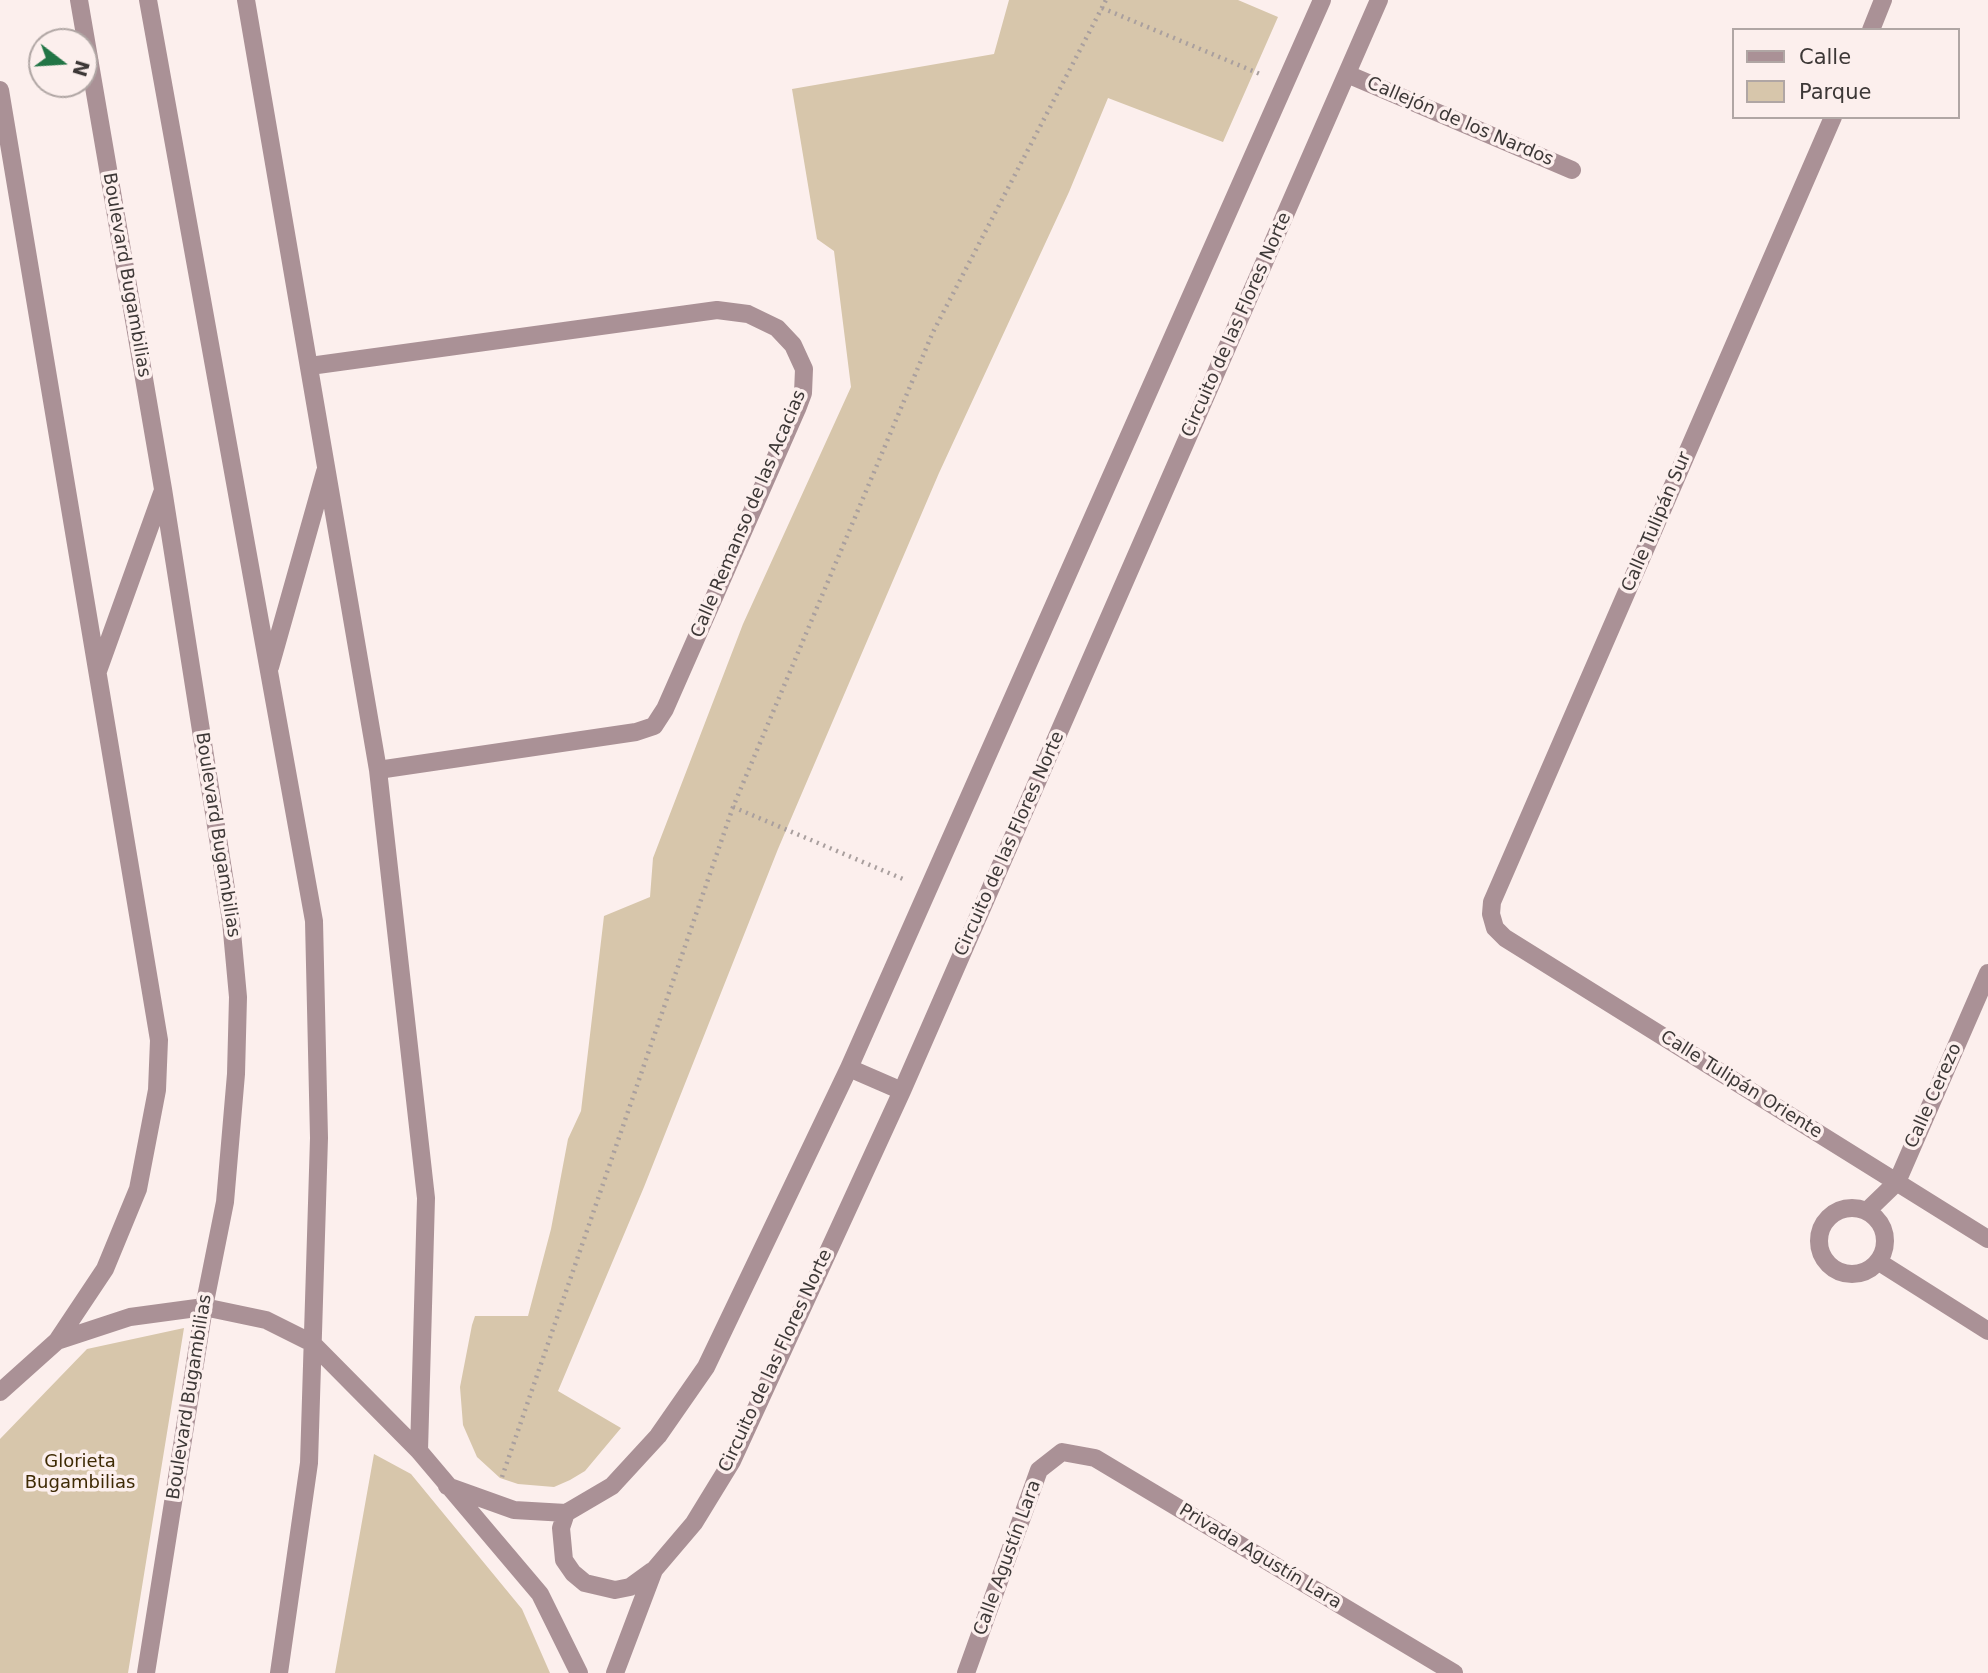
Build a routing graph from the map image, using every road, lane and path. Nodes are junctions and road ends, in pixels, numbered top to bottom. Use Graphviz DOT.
graph roads {
  1 [pos="79,0"];
  2 [pos="148,0"];
  3 [pos="246,0"];
  4 [pos="1106,0"];
  5 [pos="1322,0"];
  6 [pos="1380,0"];
  7 [pos="1884,0"];
  8 [pos="1102,8"];
  9 [pos="1872,28"];
  10 [pos="1347,74"];
  11 [pos="1284,85"];
  12 [pos="0,90"];
  13 [pos="1832,119"];
  14 [pos="1572,170"];
  15 [pos="310,366"];
  16 [pos="327,466"];
  17 [pos="163,489"];
  18 [pos="269,671"];
  19 [pos="97,672"];
  20 [pos="378,770"];
  21 [pos="733,807"];
  22 [pos="928,890"];
  23 [pos="1495,928"];
  24 [pos="1988,973"];
  25 [pos="849,1068"];
  26 [pos="902,1091"];
  27 [pos="1897,1182"];
  28 [pos="1868,1210"];
  29 [pos="1988,1239"];
  30 [pos="1879,1262"];
  31 [pos="204,1307"];
  32 [pos="1988,1331"];
  33 [pos="57,1341"];
  34 [pos="312,1343"];
  35 [pos="22,1370"];
  36 [pos="0,1383"];
  37 [pos="0,1392"];
  38 [pos="419,1451"];
  39 [pos="1062,1451"];
  40 [pos="447,1486"];
  41 [pos="493,1503"];
  42 [pos="566,1513"];
  43 [pos="654,1570"];
  44 [pos="146,1673"];
  45 [pos="279,1673"];
  46 [pos="579,1673"];
  47 [pos="615,1673"];
  48 [pos="966,1673"];
  49 [pos="1454,1673"];
  1 -- 17 [label="street, Boulevard Bugambilias"];
  2 -- 18 [label="street"];
  3 -- 15 [label="street"];
  4 -- 8 [label="path"];
  5 -- 11 [label="street"];
  6 -- 10 [label="street, Circuito de las Flores Norte"];
  7 -- 9 [label="street"];
  8 -- 11 [label="path"];
  8 -- 21 [label="path"];
  10 -- 14 [label="street, Callejón de los Nardos"];
  10 -- 26 [label="street, Circuito de las Flores Norte"];
  11 -- 22 [label="street"];
  12 -- 19 [label="street"];
  13 -- 23 [label="street, Calle Tulipán Sur"];
  15 -- 16 [label="street"];
  15 -- 20 [label="street, Calle Remanso de las Acacias"];
  16 -- 18 [label="street"];
  16 -- 20 [label="street"];
  17 -- 19 [label="street"];
  17 -- 31 [label="street, Boulevard Bugambilias"];
  18 -- 34 [label="street"];
  19 -- 33 [label="street"];
  20 -- 38 [label="street"];
  21 -- 22 [label="path"];
  21 -- 41 [label="path"];
  22 -- 25 [label="street"];
  23 -- 27 [label="street, Calle Tulipán Oriente"];
  24 -- 27 [label="street, Calle Cerezo"];
  25 -- 26 [label="street"];
  25 -- 42 [label="street"];
  26 -- 43 [label="street, Circuito de las Flores Norte"];
  27 -- 28 [label="street, Calle Cerezo"];
  27 -- 29 [label="street, Calle Tulipán Oriente"];
  28 -- 30 [label="street"];
  28 -- 30 [label="street"];
  30 -- 32 [label="street"];
  31 -- 33 [label="street"];
  31 -- 34 [label="street"];
  31 -- 44 [label="street, Boulevard Bugambilias"];
  33 -- 35 [label="street"];
  34 -- 38 [label="street"];
  34 -- 45 [label="street"];
  35 -- 36 [label="street"];
  35 -- 37 [label="street"];
  38 -- 40 [label="street"];
  39 -- 48 [label="street, Calle Agustín Lara"];
  39 -- 49 [label="street, Privada Agustín Lara"];
  40 -- 41 [label="street"];
  40 -- 46 [label="street"];
  41 -- 42 [label="street"];
  42 -- 43 [label="street"];
  43 -- 47 [label="street, Circuito de las Flores Norte"];
}
